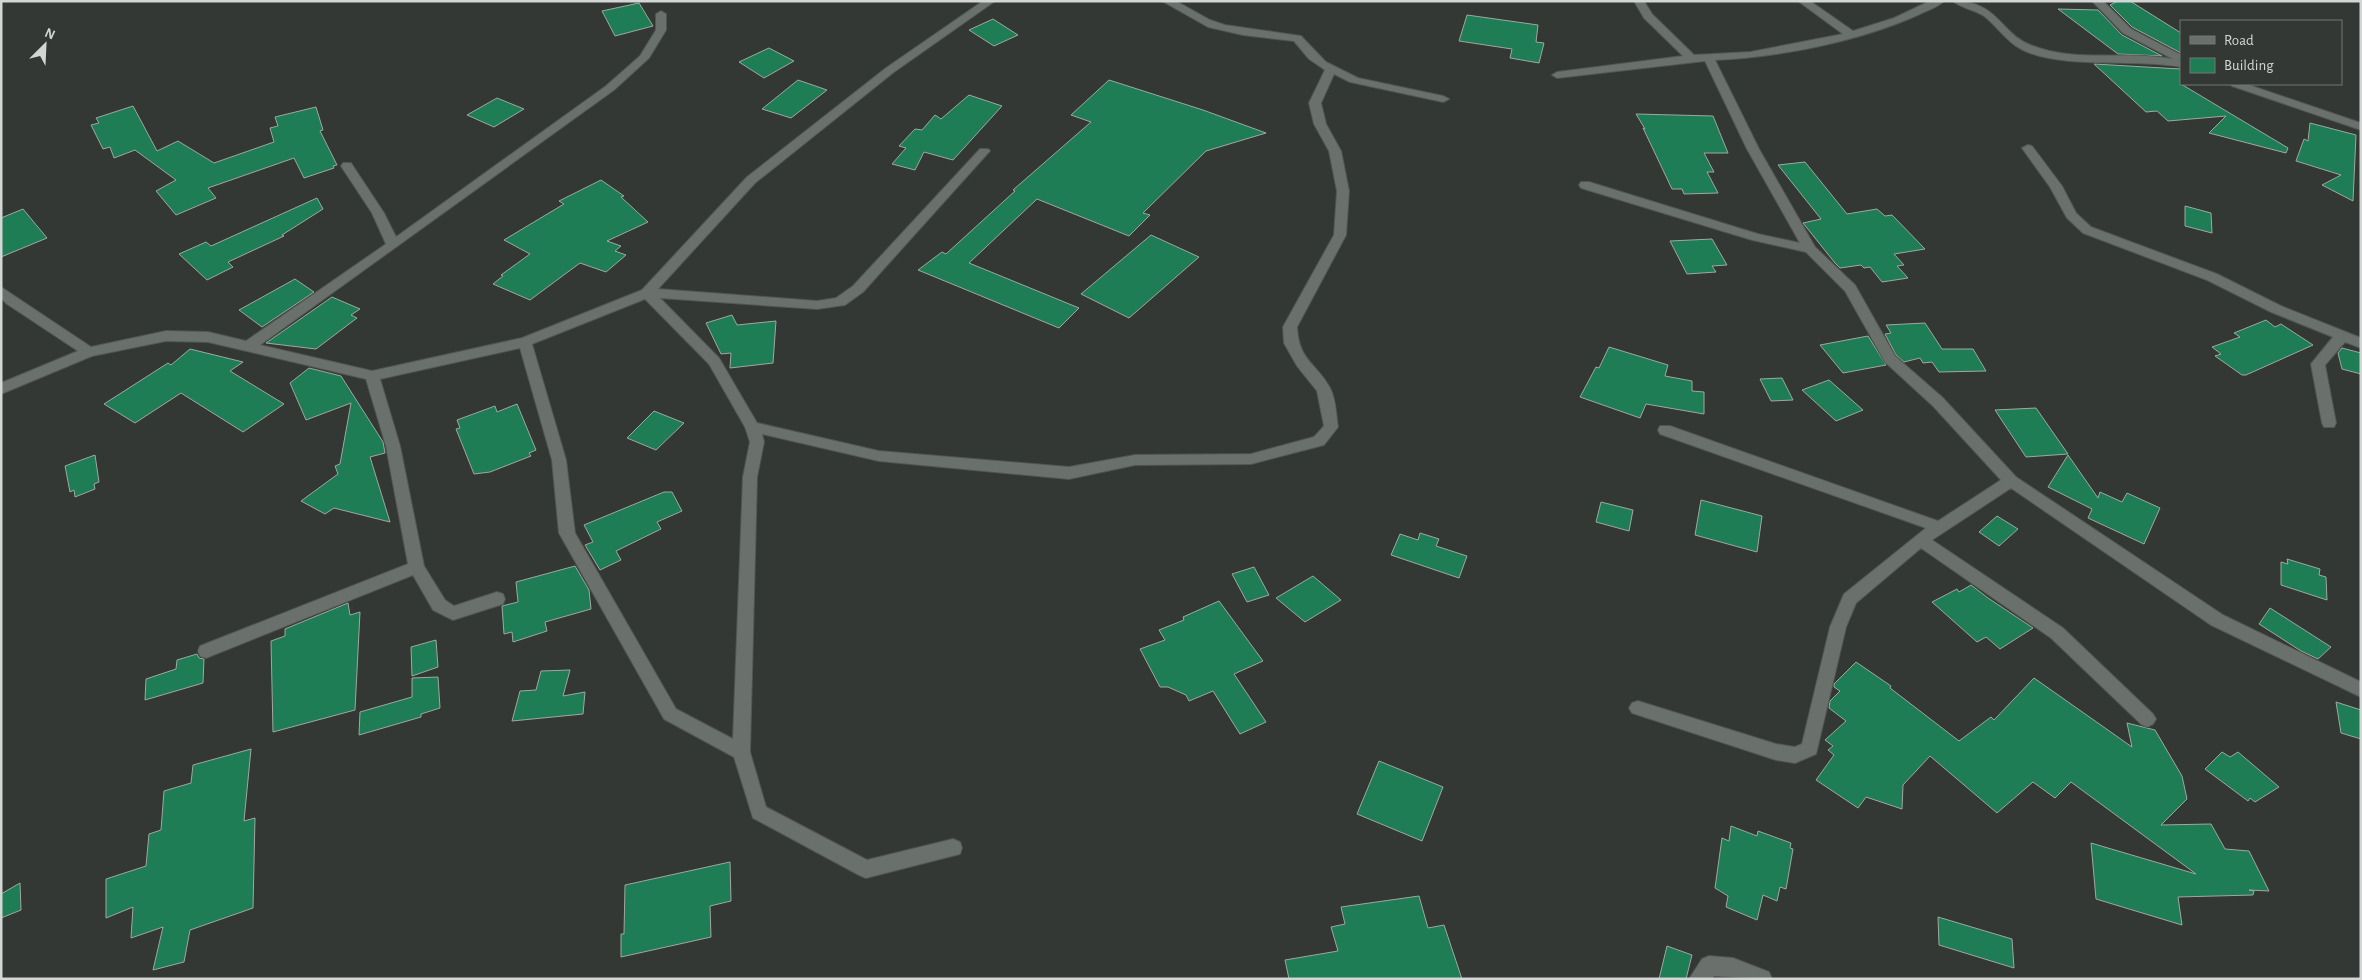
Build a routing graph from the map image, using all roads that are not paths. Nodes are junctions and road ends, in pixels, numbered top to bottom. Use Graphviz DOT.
graph roads {
  1 [pos="990,1"];
  2 [pos="1167,1"];
  3 [pos="1639,1"];
  4 [pos="1803,1"];
  5 [pos="1939,1"];
  6 [pos="1958,1"];
  7 [pos="2097,1"];
  8 [pos="661,14"];
  9 [pos="1852,36"];
  10 [pos="1708,56"];
  11 [pos="1691,58"];
  12 [pos="2180,58"];
  13 [pos="2180,64"];
  14 [pos="1331,70"];
  15 [pos="1557,75"];
  16 [pos="2239,85"];
  17 [pos="1443,99"];
  18 [pos="2361,127"];
  19 [pos="2028,148"];
  20 [pos="984,151"];
  21 [pos="347,166"];
  22 [pos="1585,185"];
  23 [pos="393,245"];
  24 [pos="1810,249"];
  25 [pos="1,290"];
  26 [pos="647,292"];
  27 [pos="2342,336"];
  28 [pos="525,342"];
  29 [pos="2361,343"];
  30 [pos="249,346"];
  31 [pos="89,352"];
  32 [pos="372,376"];
  33 [pos="1,389"];
  34 [pos="2330,423"];
  35 [pos="752,427"];
  36 [pos="1665,430"];
  37 [pos="2011,481"];
  38 [pos="1939,527"];
  39 [pos="1920,540"];
  40 [pos="416,567"];
  41 [pos="497,599"];
  42 [pos="206,651"];
  43 [pos="2361,690"];
  44 [pos="1638,708"];
  45 [pos="2147,719"];
  46 [pos="740,752"];
  47 [pos="953,848"];
  48 [pos="1699,979"];
  49 [pos="1762,979"];
  1 -- 26 [label="street"];
  2 -- 14 [label="street"];
  3 -- 11 [label="street"];
  4 -- 9 [label="street"];
  5 -- 9 [label="street"];
  6 -- 13 [label="street"];
  7 -- 12 [label="street"];
  8 -- 23 [label="street"];
  9 -- 10 [label="street"];
  10 -- 11 [label="street"];
  10 -- 24 [label="street"];
  11 -- 15 [label="street"];
  14 -- 17 [label="street"];
  14 -- 35 [label="street"];
  16 -- 18 [label="street"];
  19 -- 27 [label="street"];
  20 -- 26 [label="street"];
  21 -- 23 [label="street"];
  22 -- 24 [label="street"];
  23 -- 30 [label="street"];
  24 -- 37 [label="street"];
  25 -- 31 [label="street"];
  26 -- 28 [label="street"];
  26 -- 35 [label="street"];
  27 -- 29 [label="street"];
  27 -- 34 [label="street"];
  28 -- 32 [label="street"];
  28 -- 46 [label="street"];
  30 -- 31 [label="street"];
  30 -- 32 [label="street"];
  31 -- 33 [label="street"];
  32 -- 40 [label="street"];
  35 -- 46 [label="street"];
  36 -- 38 [label="street"];
  37 -- 38 [label="street"];
  37 -- 43 [label="street"];
  38 -- 39 [label="street"];
  39 -- 44 [label="street"];
  39 -- 45 [label="street"];
  40 -- 41 [label="street"];
  40 -- 42 [label="street"];
  46 -- 47 [label="street"];
  48 -- 49 [label="street"];
}
